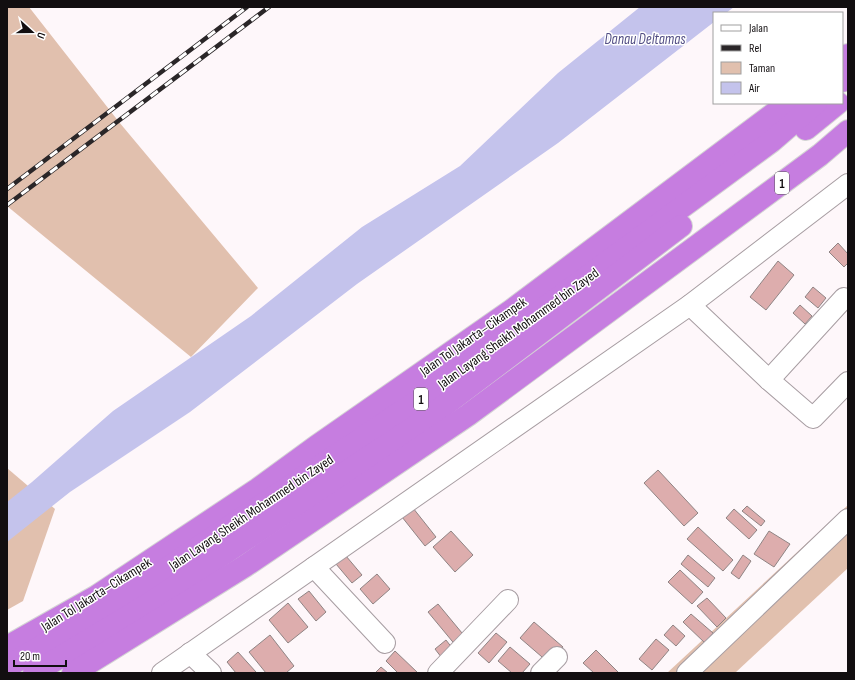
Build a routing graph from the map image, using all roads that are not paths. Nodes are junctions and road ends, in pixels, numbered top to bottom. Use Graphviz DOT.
graph roads {
  1 [pos="787,104"];
  2 [pos="815,104"];
  3 [pos="837,104"];
  4 [pos="848,131"];
  5 [pos="848,184"];
  6 [pos="844,298"];
  7 [pos="690,305"];
  8 [pos="769,380"];
  9 [pos="848,382"];
  10 [pos="848,519"];
  11 [pos="314,567"];
  12 [pos="508,600"];
  13 [pos="385,643"];
  14 [pos="7,647"];
  15 [pos="190,653"];
  16 [pos="557,657"];
  17 [pos="7,667"];
  18 [pos="34,673"];
  19 [pos="73,673"];
  20 [pos="162,673"];
  21 [pos="211,673"];
  22 [pos="438,673"];
  23 [pos="541,673"];
  24 [pos="687,673"];
  1 -- 14 [label="highway, Jalan Tol Jakarta–Cikampek / 1"];
  2 -- 17 [label="highway, Jalan Layang Sheikh Mohammed bin Zayed / 1"];
  3 -- 18 [label="highway, Jalan Layang Sheikh Mohammed bin Zayed / 1"];
  4 -- 19 [label="highway, 1"];
  5 -- 7 [label="street"];
  6 -- 8 [label="street"];
  7 -- 8 [label="street"];
  7 -- 11 [label="street"];
  8 -- 9 [label="street"];
  10 -- 24 [label="street"];
  11 -- 13 [label="street"];
  11 -- 15 [label="street"];
  12 -- 22 [label="street"];
  15 -- 20 [label="street"];
  15 -- 21 [label="street"];
  16 -- 23 [label="street"];
}
